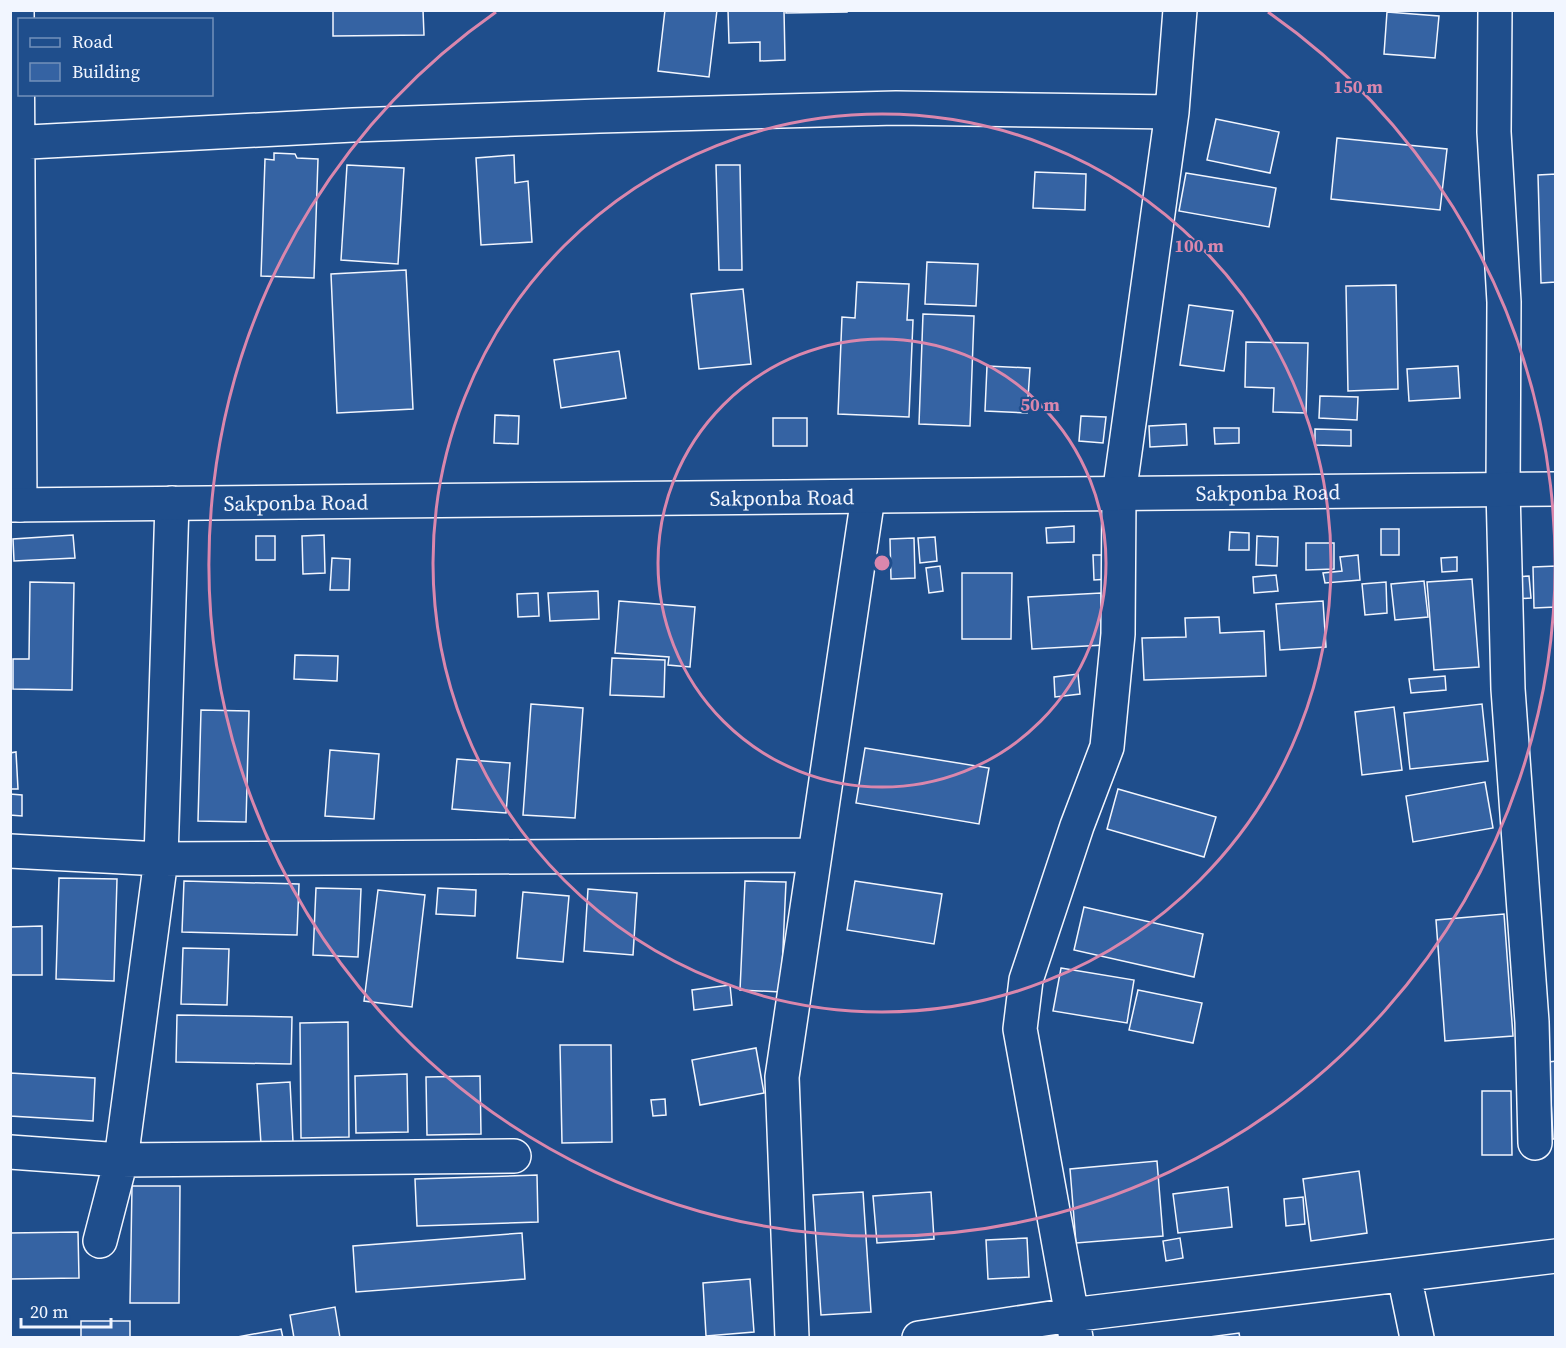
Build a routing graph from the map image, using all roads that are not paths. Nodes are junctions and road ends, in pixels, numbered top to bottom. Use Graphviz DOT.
graph roads {
  1 [pos="17,10"];
  2 [pos="1180,10"];
  3 [pos="1495,10"];
  4 [pos="1172,112"];
  5 [pos="14,143"];
  6 [pos="1503,489"];
  7 [pos="1556,489"];
  8 [pos="1119,495"];
  9 [pos="868,497"];
  10 [pos="172,503"];
  11 [pos="15,505"];
  12 [pos="10,851"];
  13 [pos="815,855"];
  14 [pos="161,859"];
  15 [pos="1535,1143"];
  16 [pos="10,1152"];
  17 [pos="514,1156"];
  18 [pos="121,1160"];
  19 [pos="100,1241"];
  20 [pos="1556,1256"];
  21 [pos="1404,1275"];
  22 [pos="1073,1326"];
  23 [pos="792,1338"];
  24 [pos="920,1338"];
  25 [pos="1417,1338"];
  1 -- 5 [label="street"];
  2 -- 4 [label="street"];
  3 -- 6 [label="street"];
  4 -- 5 [label="street"];
  4 -- 8 [label="street"];
  5 -- 11 [label="street"];
  6 -- 7 [label="street, Sakponba Road"];
  6 -- 8 [label="street, Sakponba Road"];
  6 -- 15 [label="street"];
  8 -- 9 [label="street, Sakponba Road"];
  8 -- 22 [label="street"];
  9 -- 10 [label="street, Sakponba Road"];
  9 -- 13 [label="street"];
  10 -- 11 [label="street, Sakponba Road"];
  10 -- 14 [label="street"];
  12 -- 14 [label="street"];
  13 -- 14 [label="street"];
  13 -- 23 [label="street"];
  14 -- 18 [label="street"];
  16 -- 18 [label="street"];
  17 -- 18 [label="street"];
  18 -- 19 [label="street"];
  20 -- 21 [label="street"];
  21 -- 22 [label="street"];
  21 -- 25 [label="street"];
  22 -- 24 [label="street"];
}
